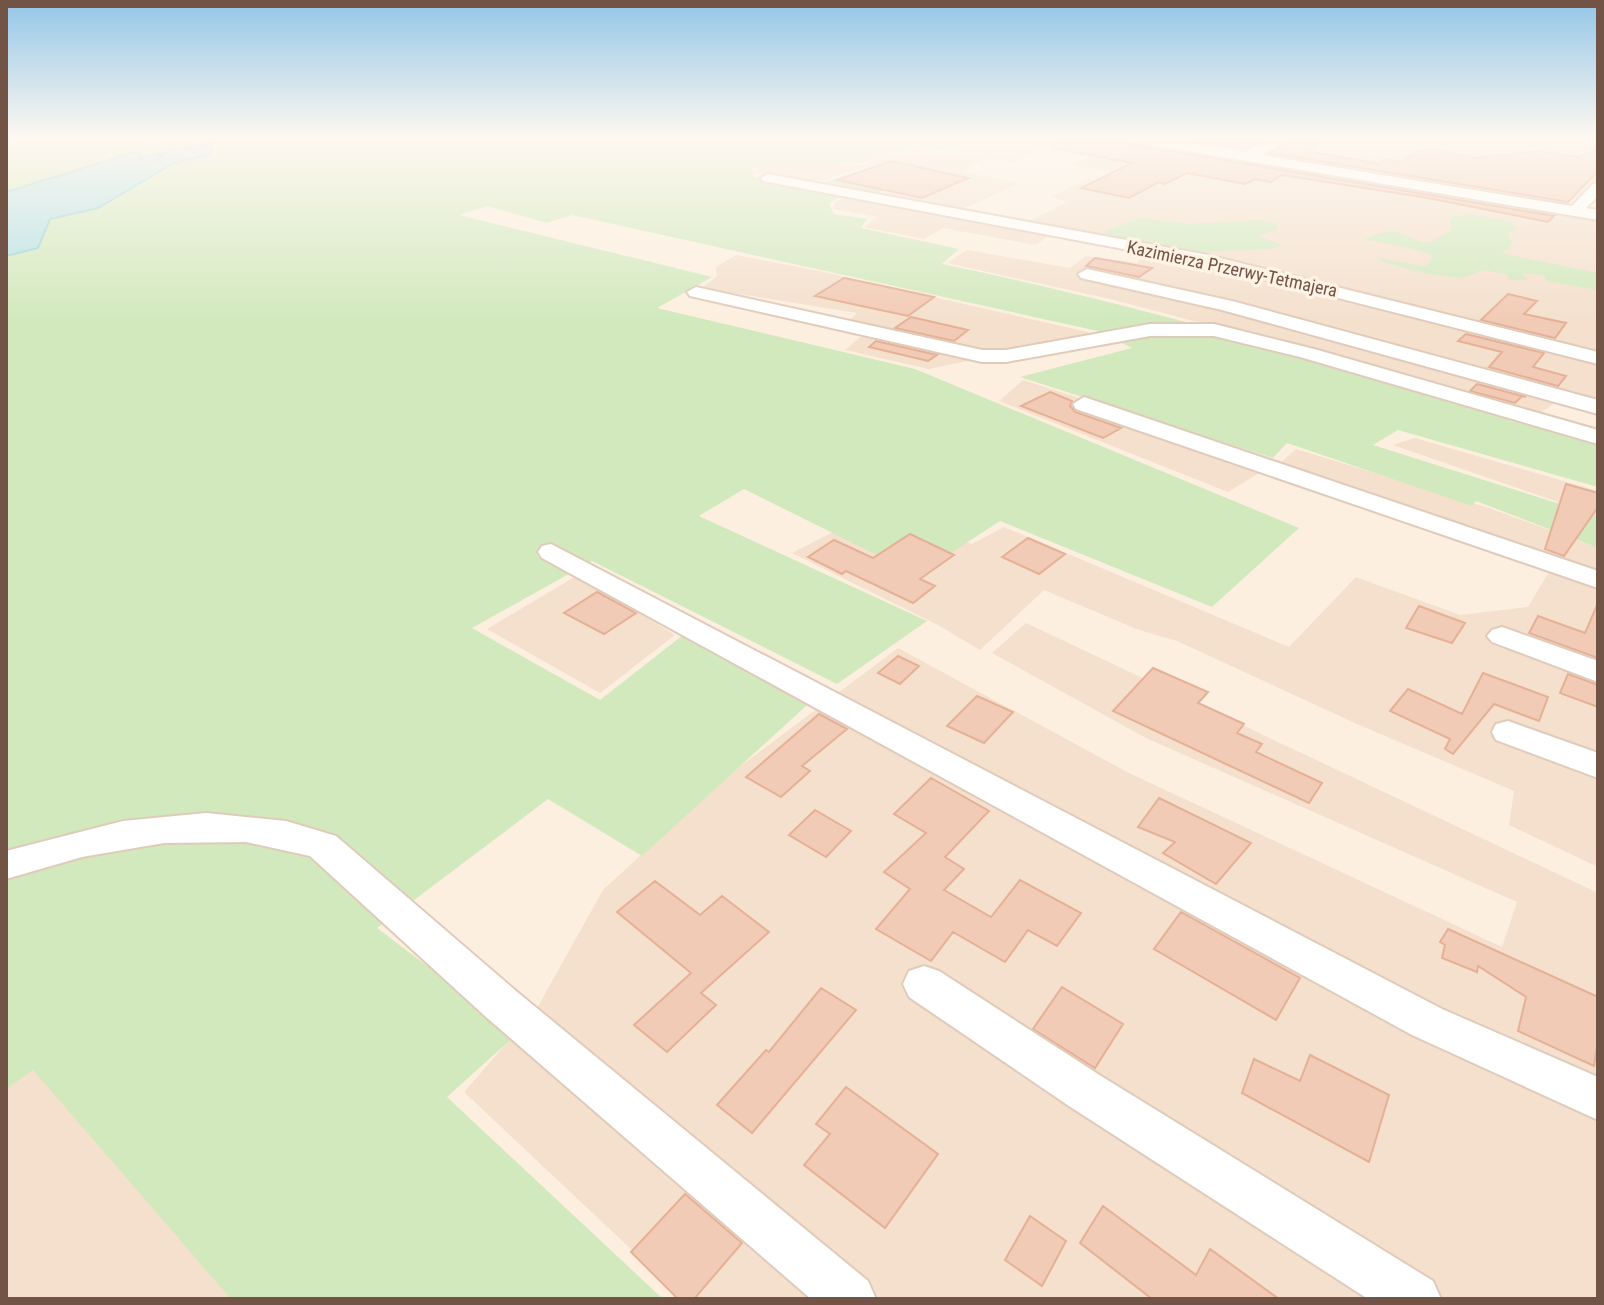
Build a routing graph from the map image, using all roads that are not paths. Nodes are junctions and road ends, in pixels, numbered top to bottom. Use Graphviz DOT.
graph roads {
  1 [pos="875,198"];
  2 [pos="1491,198"];
  3 [pos="1588,198"];
  4 [pos="1575,212"];
  5 [pos="1598,215"];
  6 [pos="1087,274"];
  7 [pos="696,292"];
  8 [pos="1598,358"];
  9 [pos="1084,404"];
  10 [pos="1598,407"];
  11 [pos="1598,437"];
  12 [pos="551,552"];
  13 [pos="1598,580"];
  14 [pos="1502,636"];
  15 [pos="1598,672"];
  16 [pos="1508,732"];
  17 [pos="1598,766"];
  18 [pos="6,865"];
  19 [pos="924,984"];
  20 [pos="1598,1099"];
  21 [pos="838,1295"];
  22 [pos="1415,1299"];
  1 -- 8 [label="street, Kazimierza Przerwy-Tetmajera"];
  2 -- 4 [label="street"];
  3 -- 4 [label="street"];
  4 -- 5 [label="street"];
  6 -- 10 [label="street"];
  7 -- 11 [label="street"];
  9 -- 13 [label="street"];
  12 -- 20 [label="street"];
  14 -- 15 [label="street"];
  16 -- 17 [label="street"];
  18 -- 21 [label="street"];
  19 -- 22 [label="street"];
}
